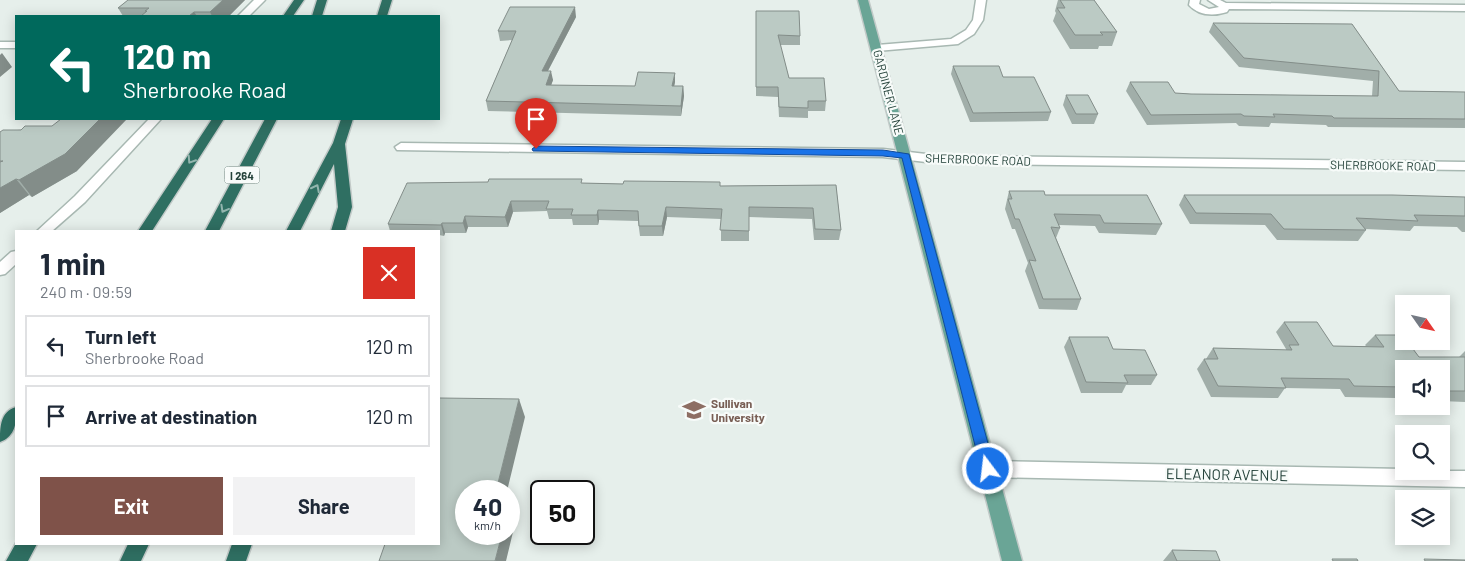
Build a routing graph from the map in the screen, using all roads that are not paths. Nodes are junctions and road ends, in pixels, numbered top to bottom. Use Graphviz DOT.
graph roads {
  1 [pos="260,0"];
  2 [pos="298,0"];
  3 [pos="322,0"];
  4 [pos="387,0"];
  5 [pos="863,0"];
  6 [pos="981,0"];
  7 [pos="1195,0"];
  8 [pos="1213,0"];
  9 [pos="1224,6"];
  10 [pos="1465,8"];
  11 [pos="244,15"];
  12 [pos="289,15"];
  13 [pos="317,15"];
  14 [pos="382,15"];
  15 [pos="0,45"];
  16 [pos="15,45"];
  17 [pos="877,48"];
  18 [pos="154,120"];
  19 [pos="217,120"];
  20 [pos="270,120"];
  21 [pos="347,120"];
  22 [pos="339,143"];
  23 [pos="401,147"];
  24 [pos="906,156"];
  25 [pos="1465,166"];
  26 [pos="45,230"];
  27 [pos="146,230"];
  28 [pos="213,230"];
  29 [pos="294,230"];
  30 [pos="338,230"];
  31 [pos="15,257"];
  32 [pos="0,270"];
  33 [pos="15,415"];
  34 [pos="0,434"];
  35 [pos="988,469"];
  36 [pos="1465,479"];
  37 [pos="26,545"];
  38 [pos="138,545"];
  39 [pos="242,545"];
  40 [pos="16,561"];
  41 [pos="130,561"];
  42 [pos="236,561"];
  43 [pos="1012,561"];
  1 -- 11 [label="street"];
  2 -- 12 [label="highway"];
  3 -- 13 [label="highway"];
  4 -- 14 [label="highway"];
  5 -- 17 [label="main road, GARDINER LANE"];
  6 -- 17 [label="street"];
  7 -- 9 [label="street"];
  8 -- 9 [label="street"];
  9 -- 10 [label="street"];
  15 -- 16 [label="street"];
  17 -- 24 [label="main road, GARDINER LANE"];
  18 -- 26 [label="street"];
  19 -- 27 [label="highway, one-way"];
  20 -- 28 [label="highway, I 264, one-way"];
  21 -- 22 [label="highway"];
  29 -- 22 [label="highway, one-way"];
  22 -- 30 [label="highway"];
  23 -- 24 [label="street, SHERBROOKE ROAD"];
  24 -- 25 [label="street, SHERBROOKE ROAD"];
  24 -- 35 [label="main road, GARDINER LANE"];
  31 -- 32 [label="street"];
  33 -- 34 [label="highway"];
  35 -- 36 [label="street, ELEANOR AVENUE"];
  35 -- 43 [label="main road, GARDINER LANE"];
  37 -- 40 [label="highway"];
  38 -- 41 [label="highway"];
  39 -- 42 [label="highway"];
}
